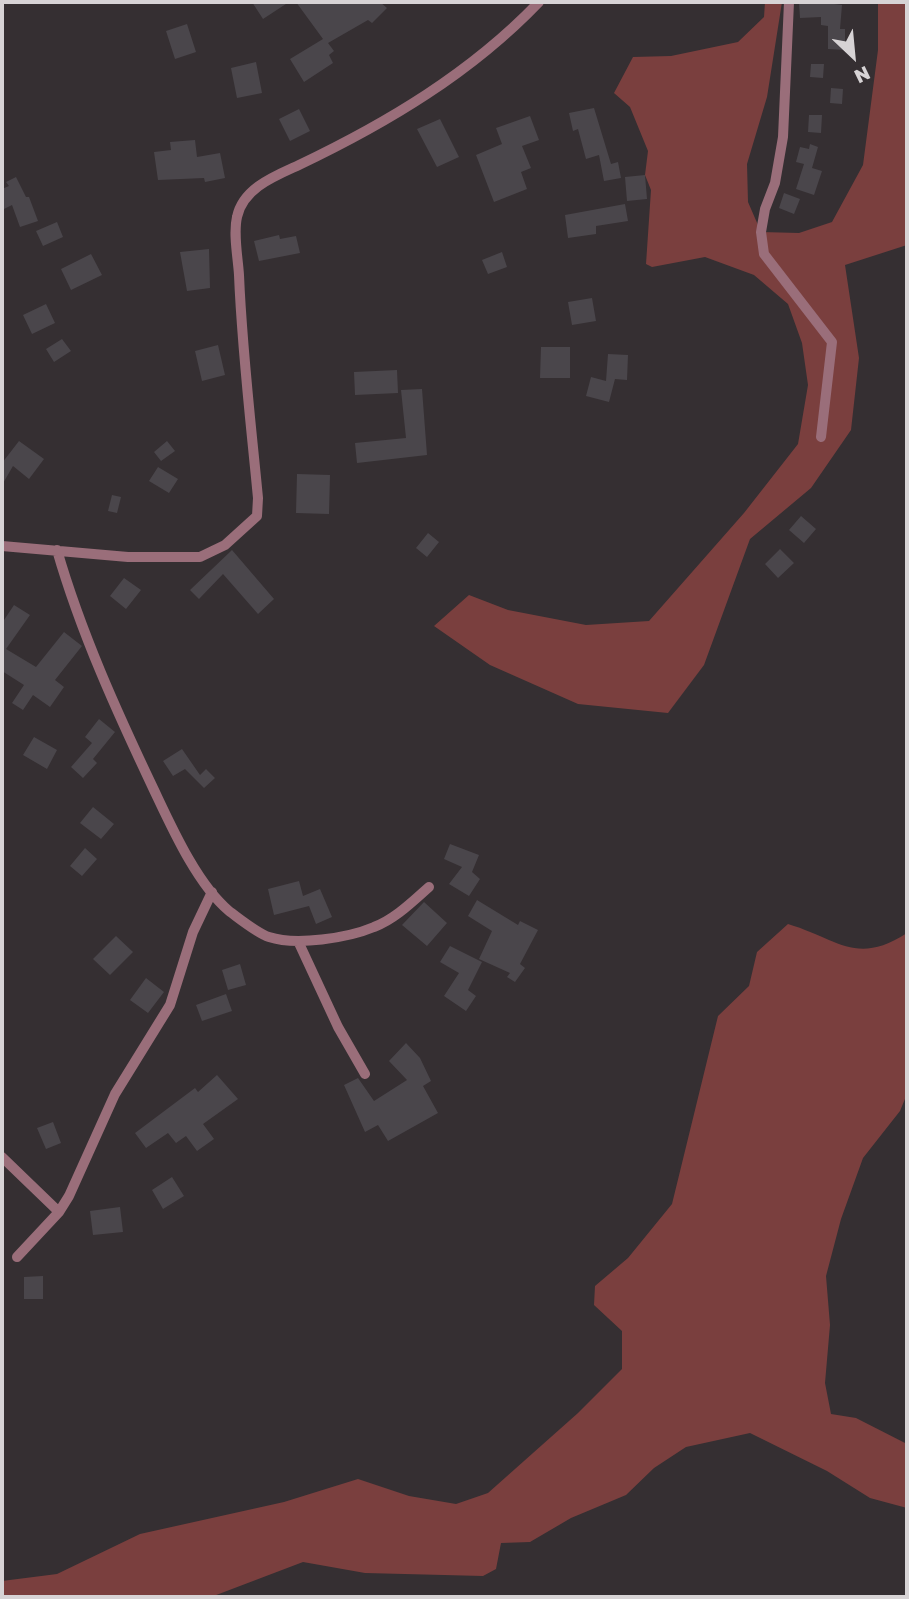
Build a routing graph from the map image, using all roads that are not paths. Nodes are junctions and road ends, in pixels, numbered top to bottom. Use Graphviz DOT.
graph roads {
  1 [pos="539,2"];
  2 [pos="789,2"];
  3 [pos="821,437"];
  4 [pos="2,546"];
  5 [pos="57,550"];
  6 [pos="429,887"];
  7 [pos="212,892"];
  8 [pos="298,940"];
  9 [pos="365,1074"];
  10 [pos="2,1157"];
  11 [pos="59,1212"];
  12 [pos="17,1257"];
  1 -- 5 [label="street"];
  2 -- 3 [label="street"];
  4 -- 5 [label="street"];
  5 -- 7 [label="street"];
  6 -- 8 [label="street"];
  7 -- 8 [label="street"];
  7 -- 11 [label="street"];
  8 -- 9 [label="street"];
  10 -- 11 [label="street"];
  11 -- 12 [label="street"];
}
